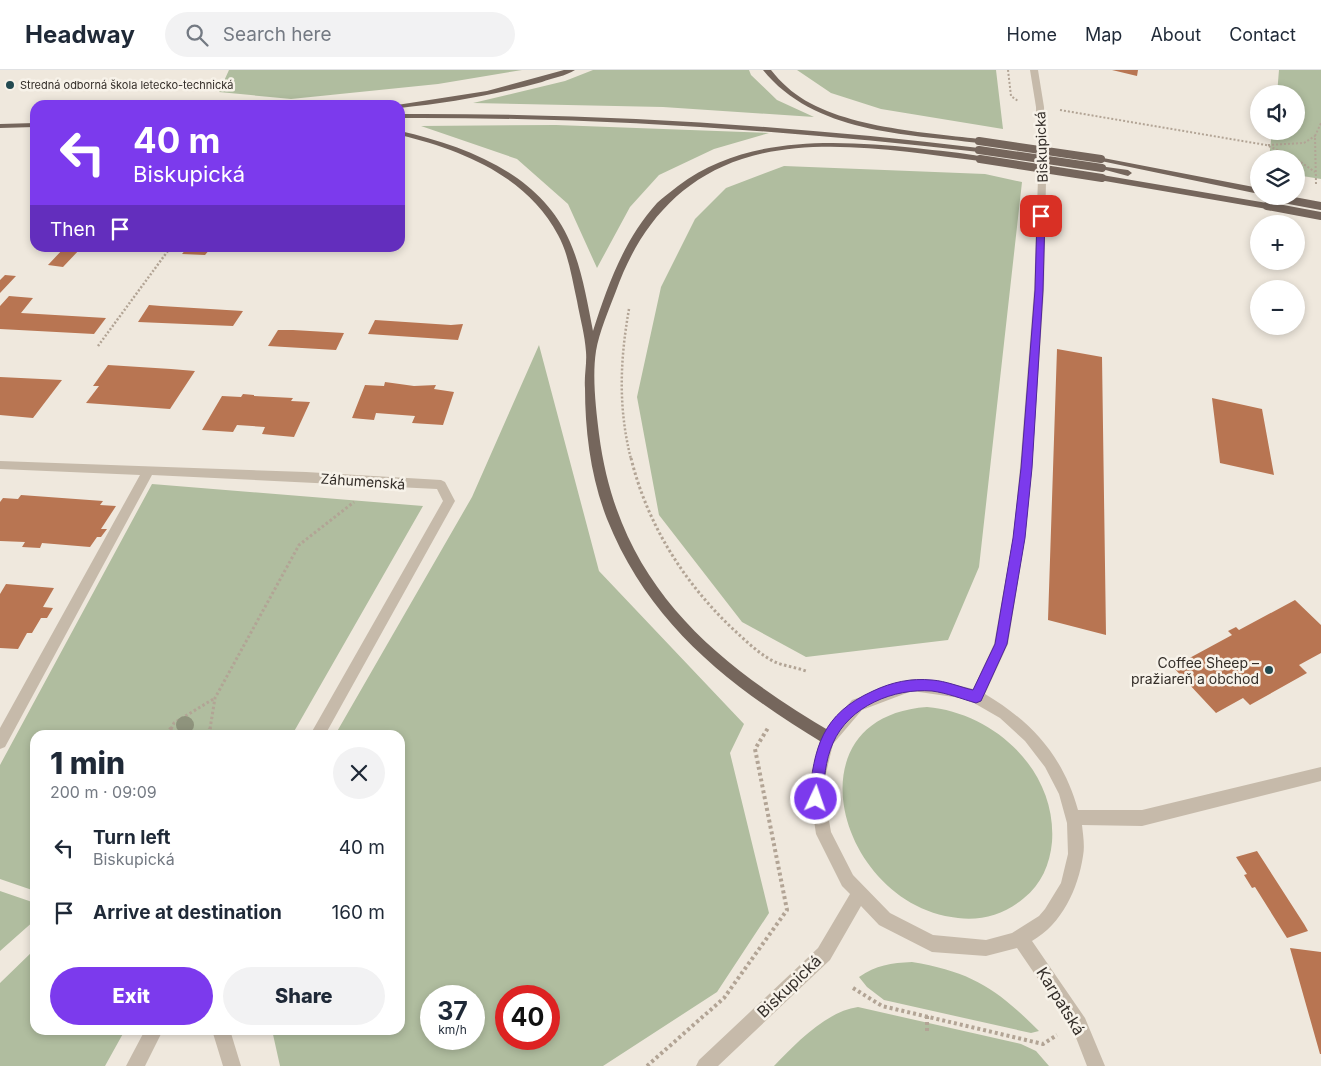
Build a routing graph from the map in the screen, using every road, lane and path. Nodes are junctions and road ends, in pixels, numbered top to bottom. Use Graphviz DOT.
graph roads {
  1 [pos="571,70"];
  2 [pos="767,70"];
  3 [pos="1008,70"];
  4 [pos="1034,70"];
  5 [pos="1022,102"];
  6 [pos="405,105"];
  7 [pos="1058,110"];
  8 [pos="30,116"];
  9 [pos="405,116"];
  10 [pos="0,117"];
  11 [pos="1321,123"];
  12 [pos="30,125"];
  13 [pos="0,126"];
  14 [pos="0,130"];
  15 [pos="30,131"];
  16 [pos="405,134"];
  17 [pos="1316,136"];
  18 [pos="1266,145"];
  19 [pos="979,150"];
  20 [pos="1250,191"];
  21 [pos="1250,192"];
  22 [pos="1305,202"];
  23 [pos="1305,203"];
  24 [pos="1321,206"];
  25 [pos="1321,216"];
  26 [pos="167,252"];
  27 [pos="630,307"];
  28 [pos="98,346"];
  29 [pos="591,351"];
  30 [pos="0,465"];
  31 [pos="149,470"];
  32 [pos="365,481"];
  33 [pos="806,670"];
  34 [pos="976,697"];
  35 [pos="215,698"];
  36 [pos="779,710"];
  37 [pos="170,730"];
  38 [pos="210,730"];
  39 [pos="320,730"];
  40 [pos="828,738"];
  41 [pos="0,742"];
  42 [pos="1321,774"];
  43 [pos="1074,817"];
  44 [pos="858,895"];
  45 [pos="1020,938"];
  46 [pos="853,988"];
  47 [pos="927,1016"];
  48 [pos="1079,1024"];
  49 [pos="927,1032"];
  50 [pos="151,1035"];
  51 [pos="223,1035"];
  52 [pos="135,1066"];
  53 [pos="232,1066"];
  54 [pos="648,1066"];
  55 [pos="705,1066"];
  56 [pos="1096,1066"];
  1 -- 6 [label="main road"];
  2 -- 19 [label="main road"];
  3 -- 5 [label="path"];
  4 -- 34 [label="street, Biskupická"];
  7 -- 18 [label="path"];
  8 -- 10 [label="main road"];
  9 -- 19 [label="main road"];
  11 -- 17 [label="path"];
  12 -- 13 [label="main road"];
  14 -- 15 [label="main road"];
  16 -- 29 [label="main road"];
  17 -- 18 [label="path"];
  17 -- 18 [label="path"];
  19 -- 20 [label="main road, bridge"];
  19 -- 21 [label="main road, bridge"];
  19 -- 25 [label="main road, bridge"];
  19 -- 29 [label="main road"];
  22 -- 24 [label="main road, bridge"];
  23 -- 24 [label="main road, bridge"];
  26 -- 28 [label="path"];
  27 -- 33 [label="path"];
  29 -- 36 [label="main road"];
  30 -- 31 [label="street, Záhumenská"];
  31 -- 32 [label="street, Záhumenská"];
  31 -- 41 [label="street"];
  32 -- 35 [label="path"];
  32 -- 39 [label="street, Záhumenská"];
  34 -- 40 [label="street"];
  34 -- 43 [label="street"];
  35 -- 37 [label="path"];
  35 -- 38 [label="path"];
  36 -- 40 [label="main road"];
  36 -- 54 [label="path"];
  40 -- 44 [label="street"];
  42 -- 43 [label="street"];
  43 -- 45 [label="street"];
  44 -- 45 [label="street"];
  44 -- 55 [label="street, Biskupická"];
  45 -- 48 [label="street, Karpatská"];
  46 -- 47 [label="path"];
  47 -- 48 [label="path"];
  47 -- 49 [label="path"];
  48 -- 56 [label="street, Karpatská"];
  50 -- 52 [label="street"];
  51 -- 53 [label="street"];
}
